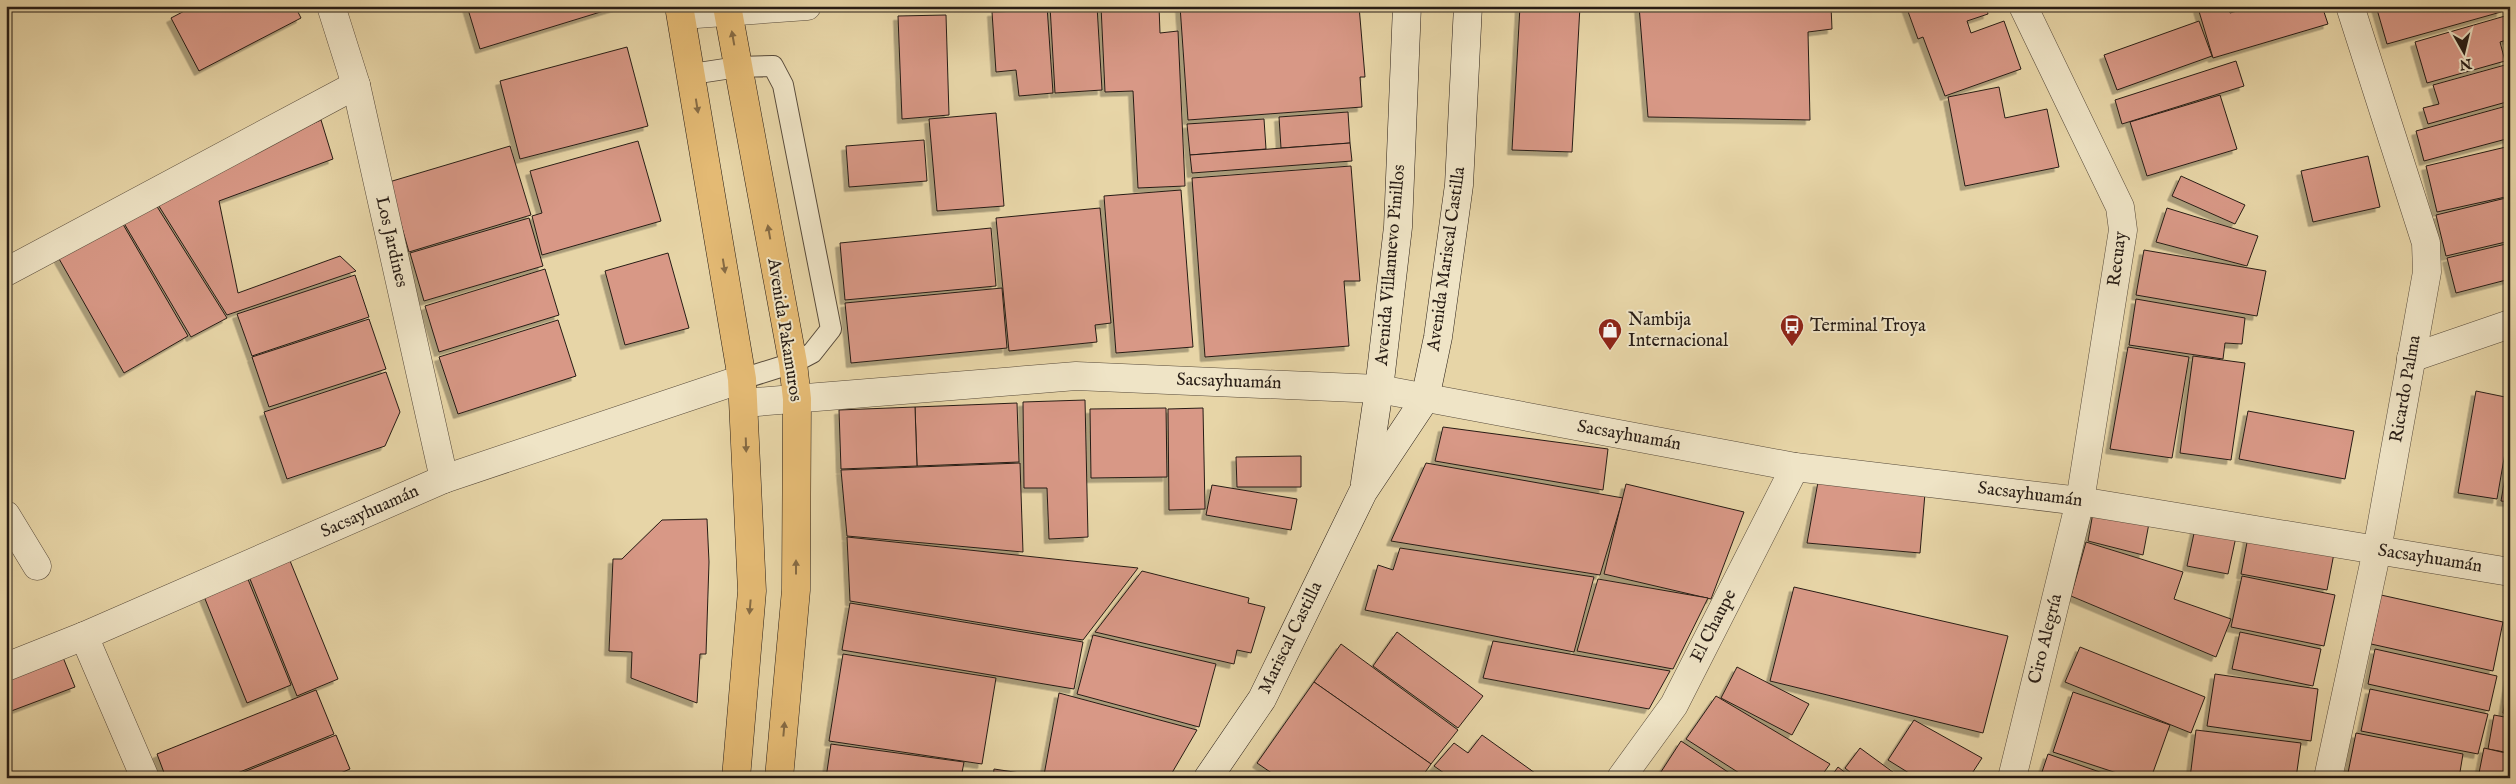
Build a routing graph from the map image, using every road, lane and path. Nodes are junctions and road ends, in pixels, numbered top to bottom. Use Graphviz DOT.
graph roads {
  1 [pos="331,6"];
  2 [pos="806,6"];
  3 [pos="1407,6"];
  4 [pos="1468,6"];
  5 [pos="2023,6"];
  6 [pos="2350,6"];
  7 [pos="727,9"];
  8 [pos="681,11"];
  9 [pos="738,67"];
  10 [pos="692,74"];
  11 [pos="356,84"];
  12 [pos="6,272"];
  13 [pos="2510,324"];
  14 [pos="2411,358"];
  15 [pos="793,363"];
  16 [pos="1379,389"];
  17 [pos="743,391"];
  18 [pos="797,399"];
  19 [pos="1425,399"];
  20 [pos="1795,467"];
  21 [pos="444,479"];
  22 [pos="1363,492"];
  23 [pos="2080,501"];
  24 [pos="6,515"];
  25 [pos="2376,550"];
  26 [pos="37,566"];
  27 [pos="2510,572"];
  28 [pos="84,636"];
  29 [pos="6,667"];
  30 [pos="145,778"];
  31 [pos="736,778"];
  32 [pos="779,778"];
  33 [pos="1208,778"];
  34 [pos="1621,778"];
  35 [pos="2012,778"];
  36 [pos="2328,778"];
  1 -- 11 [label="street, Los Jardines"];
  2 -- 7 [label="street"];
  3 -- 16 [label="street, Avenida Villanuevo Pinillos"];
  4 -- 19 [label="street, Avenida Mariscal Castilla"];
  5 -- 23 [label="street, Recuay"];
  6 -- 14 [label="street, Ricardo Palma"];
  7 -- 8 [label="street"];
  9 -- 7 [label="highway, Avenida Pakamuros, one-way"];
  8 -- 10 [label="highway"];
  9 -- 10 [label="lane"];
  15 -- 9 [label="highway, Avenida Pakamuros, one-way"];
  9 -- 15 [label="lane"];
  10 -- 17 [label="highway, one-way"];
  11 -- 12 [label="street"];
  11 -- 21 [label="street, Los Jardines"];
  13 -- 14 [label="street"];
  14 -- 25 [label="street, Ricardo Palma"];
  15 -- 17 [label="lane"];
  15 -- 18 [label="highway, Avenida Pakamuros"];
  16 -- 18 [label="street, Sacsayhuamán"];
  16 -- 19 [label="street, Sacsayhuamán"];
  16 -- 22 [label="street, Avenida Villanuevo Pinillos"];
  17 -- 18 [label="street, Sacsayhuamán"];
  17 -- 21 [label="street, Sacsayhuamán"];
  17 -- 31 [label="highway, one-way"];
  32 -- 18 [label="highway, Avenida Pakamuros, one-way"];
  19 -- 20 [label="street, Sacsayhuamán"];
  19 -- 22 [label="street, Avenida Mariscal Castilla"];
  20 -- 23 [label="street, Sacsayhuamán"];
  20 -- 34 [label="street, El Chaupe"];
  21 -- 28 [label="street, Sacsayhuamán"];
  22 -- 33 [label="street, Mariscal Castilla"];
  23 -- 25 [label="street, Sacsayhuamán"];
  23 -- 35 [label="street, Ciro Alegría"];
  24 -- 26 [label="street"];
  25 -- 27 [label="street, Sacsayhuamán"];
  25 -- 36 [label="street, Ricardo Palma"];
  28 -- 29 [label="street, Sacsayhuamán"];
  28 -- 30 [label="street"];
}
